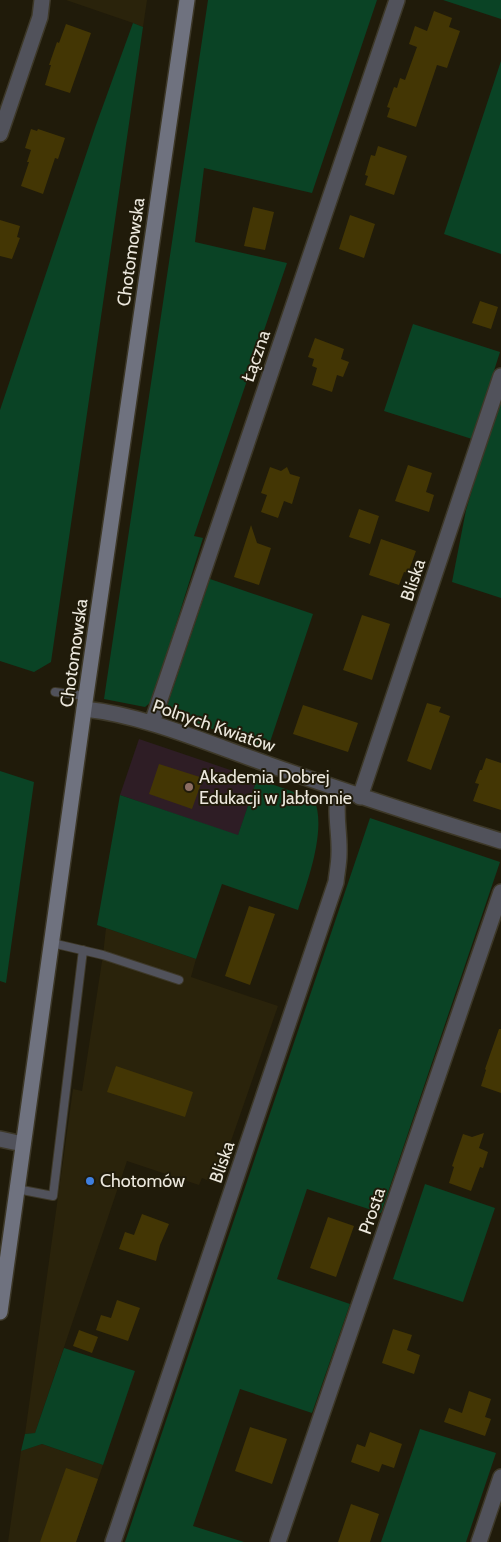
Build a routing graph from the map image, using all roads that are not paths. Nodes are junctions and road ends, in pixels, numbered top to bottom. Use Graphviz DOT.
graph roads {
  1 [pos="42,0"];
  2 [pos="187,0"];
  3 [pos="397,0"];
  4 [pos="0,134"];
  5 [pos="501,376"];
  6 [pos="55,692"];
  7 [pos="85,703"];
  8 [pos="152,723"];
  9 [pos="339,790"];
  10 [pos="360,797"];
  11 [pos="501,841"];
  12 [pos="501,892"];
  13 [pos="52,943"];
  14 [pos="83,950"];
  15 [pos="179,980"];
  16 [pos="0,1139"];
  17 [pos="23,1144"];
  18 [pos="17,1189"];
  19 [pos="0,1312"];
  20 [pos="501,1477"];
  21 [pos="113,1542"];
  22 [pos="278,1542"];
  23 [pos="479,1542"];
  1 -- 4 [label="street"];
  2 -- 7 [label="street, Chotomowska"];
  3 -- 8 [label="street, Łączna"];
  5 -- 10 [label="street, Bliska"];
  6 -- 7 [label="lane"];
  7 -- 8 [label="street, Polnych Kwiatów"];
  7 -- 13 [label="street, Chotomowska"];
  8 -- 9 [label="street, Polnych Kwiatów"];
  9 -- 10 [label="street, Polnych Kwiatów"];
  9 -- 21 [label="street, Bliska"];
  10 -- 11 [label="street, Polnych Kwiatów"];
  12 -- 22 [label="street, Prosta"];
  13 -- 14 [label="lane"];
  13 -- 17 [label="street, Chotomowska"];
  14 -- 15 [label="lane"];
  14 -- 18 [label="lane"];
  16 -- 17 [label="street"];
  17 -- 18 [label="street, Chotomowska"];
  18 -- 19 [label="street, Chotomowska"];
  20 -- 23 [label="street"];
}
